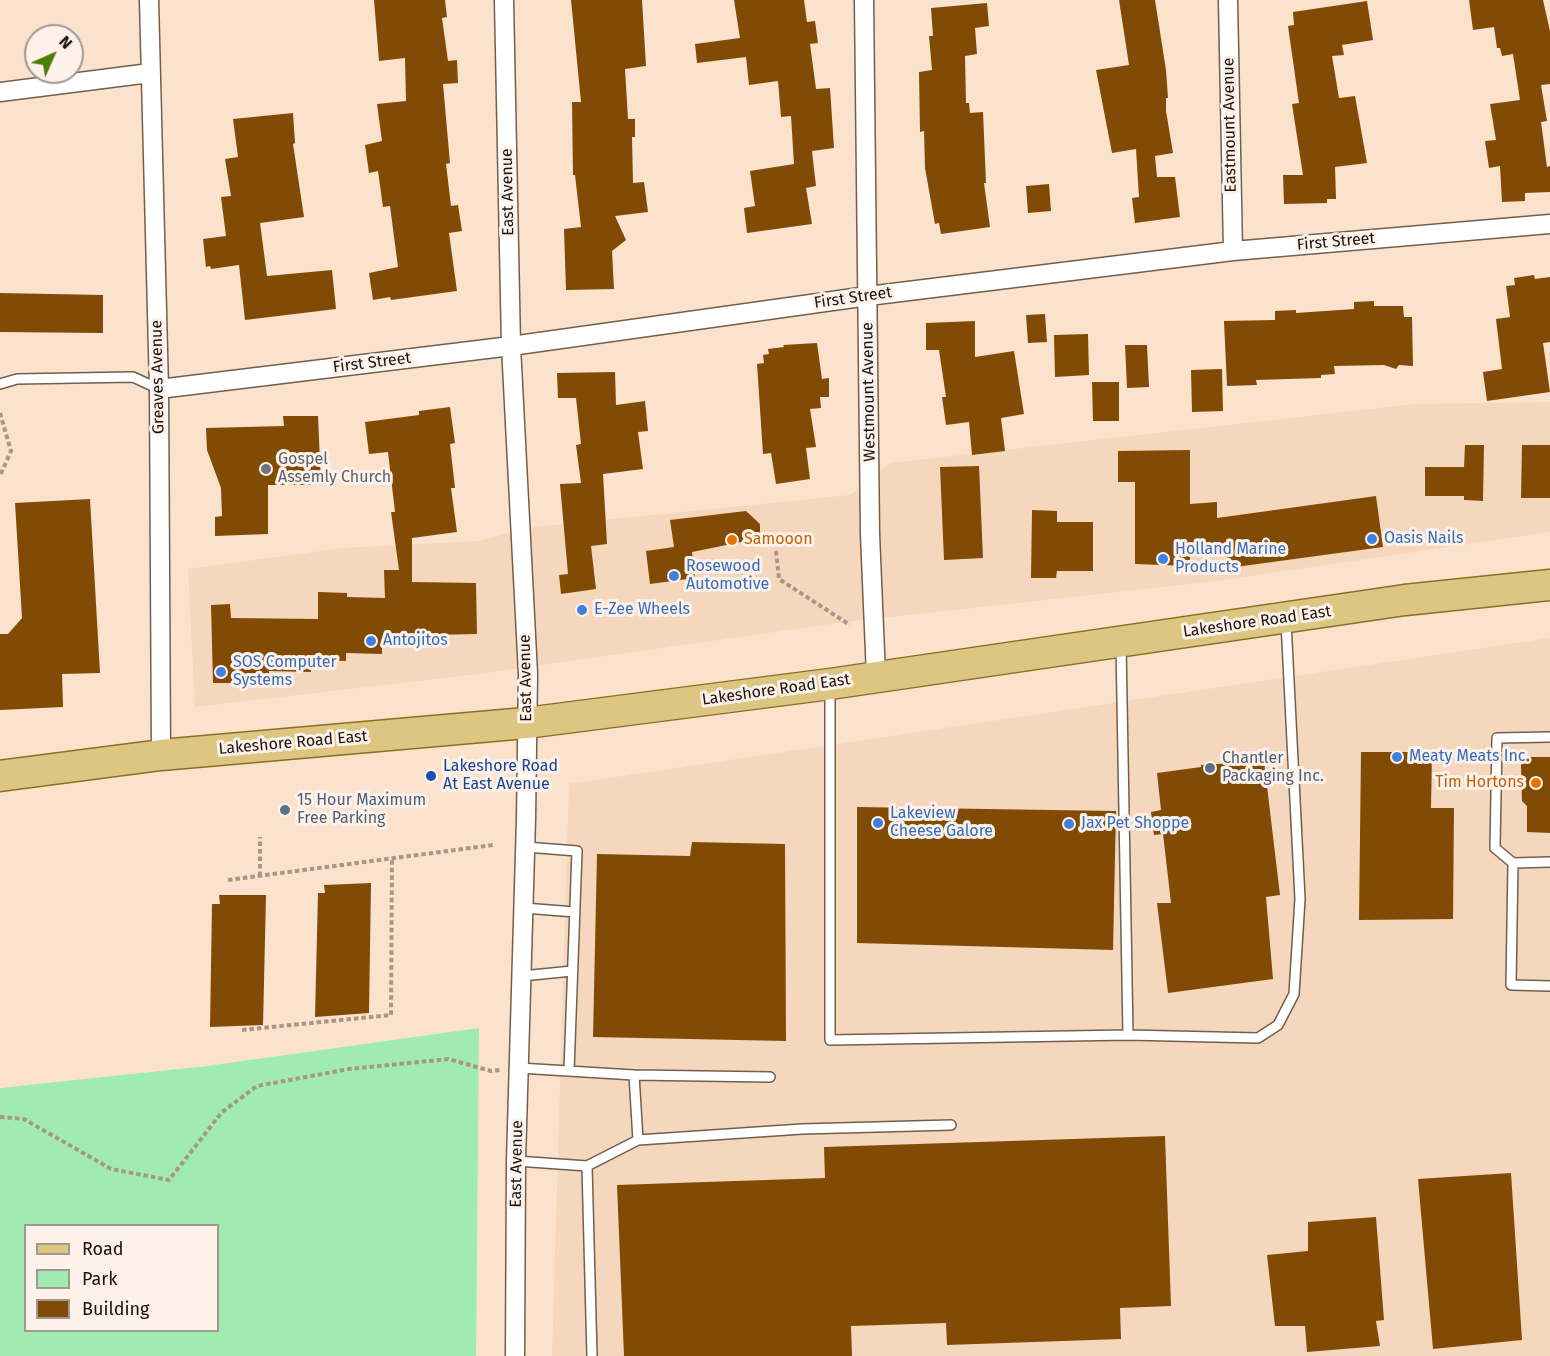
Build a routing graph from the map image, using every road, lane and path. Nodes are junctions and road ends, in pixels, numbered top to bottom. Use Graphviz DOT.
graph roads {
  1 [pos="149,0"];
  2 [pos="504,0"];
  3 [pos="864,0"];
  4 [pos="1228,0"];
  5 [pos="150,74"];
  6 [pos="0,92"];
  7 [pos="1550,224"];
  8 [pos="1233,251"];
  9 [pos="868,296"];
  10 [pos="511,346"];
  11 [pos="0,384"];
  12 [pos="159,388"];
  13 [pos="0,413"];
  14 [pos="0,476"];
  15 [pos="776,551"];
  16 [pos="1550,585"];
  17 [pos="1286,618"];
  18 [pos="850,625"];
  19 [pos="1121,642"];
  20 [pos="876,676"];
  21 [pos="830,684"];
  22 [pos="526,723"];
  23 [pos="1550,737"];
  24 [pos="161,755"];
  25 [pos="0,776"];
  26 [pos="260,837"];
  27 [pos="493,845"];
  28 [pos="526,847"];
  29 [pos="393,858"];
  30 [pos="1550,862"];
  31 [pos="1513,863"];
  32 [pos="260,876"];
  33 [pos="228,880"];
  34 [pos="524,908"];
  35 [pos="575,912"];
  36 [pos="572,971"];
  37 [pos="522,976"];
  38 [pos="1550,986"];
  39 [pos="242,1030"];
  40 [pos="1128,1035"];
  41 [pos="519,1068"];
  42 [pos="491,1071"];
  43 [pos="569,1071"];
  44 [pos="634,1075"];
  45 [pos="770,1077"];
  46 [pos="0,1117"];
  47 [pos="951,1125"];
  48 [pos="638,1140"];
  49 [pos="516,1161"];
  50 [pos="587,1166"];
  51 [pos="515,1356"];
  52 [pos="592,1356"];
  1 -- 5 [label="street, Greaves Avenue"];
  2 -- 10 [label="street, East Avenue"];
  3 -- 9 [label="street, Westmount Avenue"];
  4 -- 8 [label="street, Eastmount Avenue"];
  5 -- 6 [label="street"];
  5 -- 12 [label="street, Greaves Avenue"];
  7 -- 8 [label="street, First Street"];
  8 -- 9 [label="street, First Street"];
  9 -- 10 [label="street, First Street"];
  9 -- 20 [label="street, Westmount Avenue"];
  10 -- 12 [label="street, First Street"];
  10 -- 22 [label="street, East Avenue"];
  11 -- 12 [label="lane"];
  12 -- 24 [label="street, Greaves Avenue"];
  13 -- 14 [label="path"];
  15 -- 18 [label="path"];
  16 -- 17 [label="main road, Lakeshore Road East"];
  17 -- 19 [label="main road, Lakeshore Road East"];
  17 -- 40 [label="lane"];
  19 -- 20 [label="main road, Lakeshore Road East"];
  19 -- 40 [label="lane"];
  20 -- 21 [label="main road, Lakeshore Road East"];
  21 -- 22 [label="main road, Lakeshore Road East"];
  21 -- 40 [label="lane"];
  22 -- 24 [label="main road, Lakeshore Road East"];
  22 -- 28 [label="street, East Avenue"];
  23 -- 31 [label="lane"];
  24 -- 25 [label="main road, Lakeshore Road East"];
  26 -- 32 [label="path"];
  27 -- 29 [label="path"];
  28 -- 34 [label="street, East Avenue"];
  28 -- 35 [label="lane"];
  29 -- 32 [label="path"];
  29 -- 39 [label="path"];
  30 -- 31 [label="lane"];
  31 -- 38 [label="lane"];
  32 -- 33 [label="path"];
  34 -- 35 [label="lane"];
  34 -- 37 [label="street, East Avenue"];
  35 -- 36 [label="lane"];
  36 -- 37 [label="lane"];
  36 -- 43 [label="lane"];
  37 -- 41 [label="street, East Avenue"];
  41 -- 43 [label="lane"];
  41 -- 49 [label="street, East Avenue"];
  42 -- 46 [label="path"];
  43 -- 44 [label="lane"];
  44 -- 45 [label="lane"];
  44 -- 48 [label="lane"];
  47 -- 48 [label="lane"];
  48 -- 50 [label="lane"];
  49 -- 50 [label="lane"];
  49 -- 51 [label="street, East Avenue"];
  50 -- 52 [label="lane"];
}
